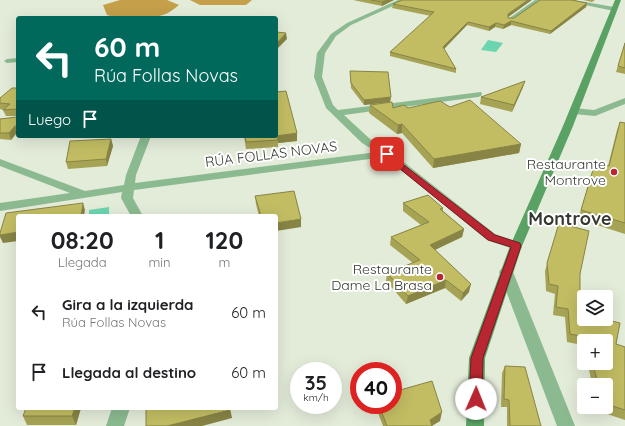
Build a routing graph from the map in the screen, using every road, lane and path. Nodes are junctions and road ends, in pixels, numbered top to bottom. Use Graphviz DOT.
graph roads {
  1 [pos="403,0"];
  2 [pos="538,0"];
  3 [pos="564,0"];
  4 [pos="616,5"];
  5 [pos="510,20"];
  6 [pos="16,60"];
  7 [pos="7,61"];
  8 [pos="478,94"];
  9 [pos="625,101"];
  10 [pos="574,111"];
  11 [pos="336,113"];
  12 [pos="145,138"];
  13 [pos="387,154"];
  14 [pos="0,162"];
  15 [pos="130,187"];
  16 [pos="84,194"];
  17 [pos="0,206"];
  18 [pos="136,214"];
  19 [pos="516,246"];
  20 [pos="506,272"];
  21 [pos="120,410"];
  22 [pos="115,426"];
  23 [pos="475,426"];
  24 [pos="566,426"];
  1 -- 11 [label="street"];
  2 -- 5 [label="street"];
  3 -- 4 [label="street"];
  4 -- 10 [label="street"];
  6 -- 7 [label="lane"];
  8 -- 11 [label="street"];
  9 -- 10 [label="street"];
  10 -- 19 [label="street"];
  11 -- 13 [label="street"];
  12 -- 15 [label="street"];
  13 -- 15 [label="street, RÚA FOLLAS NOVAS"];
  13 -- 19 [label="street"];
  14 -- 16 [label="street"];
  15 -- 16 [label="street, RÚA FOLLAS NOVAS"];
  15 -- 18 [label="street"];
  16 -- 17 [label="street, RÚA FOLLAS NOVAS"];
  19 -- 20 [label="street"];
  20 -- 23 [label="street"];
  20 -- 24 [label="street"];
  21 -- 22 [label="street"];
}
